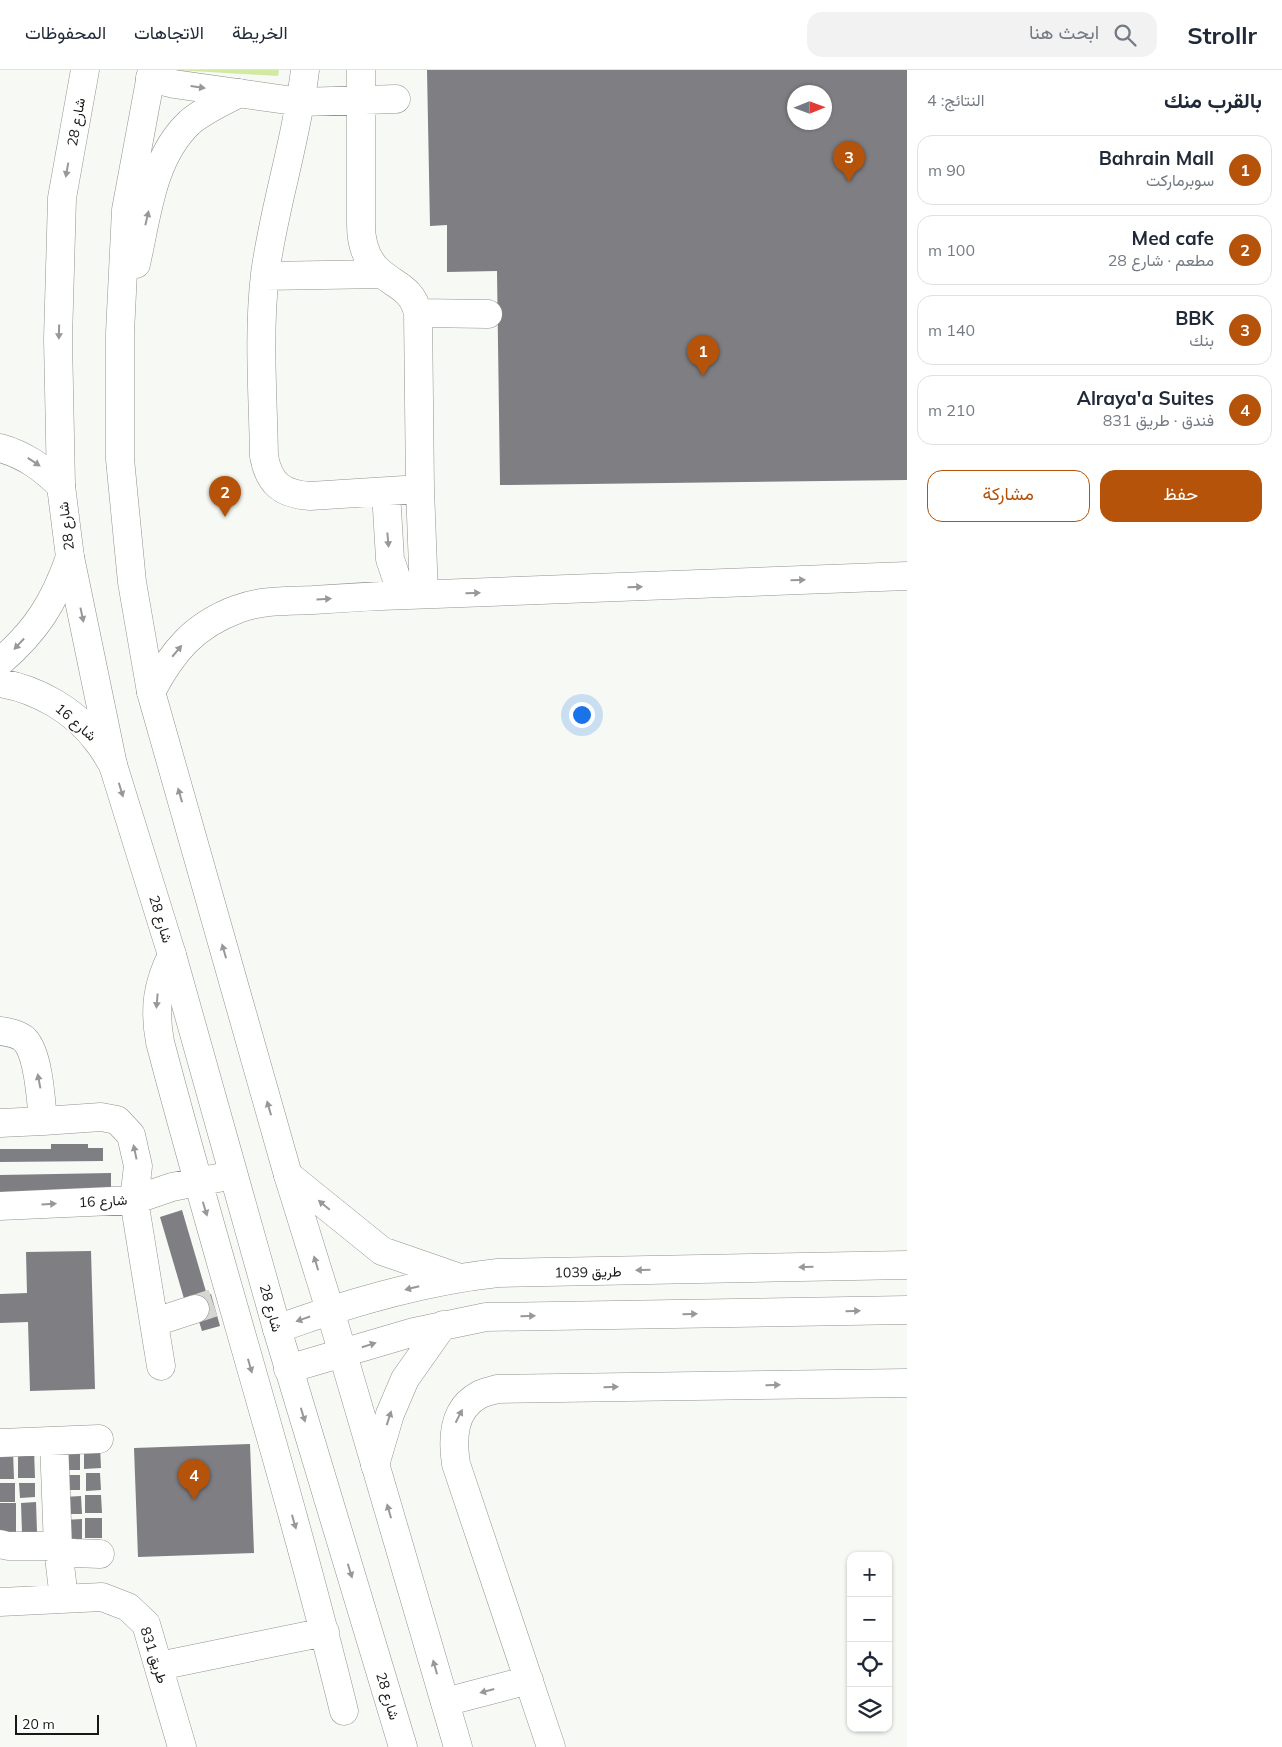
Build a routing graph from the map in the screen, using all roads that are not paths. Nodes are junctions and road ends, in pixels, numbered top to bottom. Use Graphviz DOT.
graph roads {
  1 [pos="85,70"];
  2 [pos="305,70"];
  3 [pos="361,70"];
  4 [pos="145,73"];
  5 [pos="239,93"];
  6 [pos="396,99"];
  7 [pos="360,100"];
  8 [pos="301,102"];
  9 [pos="382,274"];
  10 [pos="265,276"];
  11 [pos="418,313"];
  12 [pos="488,314"];
  13 [pos="120,333"];
  14 [pos="0,448"];
  15 [pos="61,486"];
  16 [pos="420,490"];
  17 [pos="386,492"];
  18 [pos="70,558"];
  19 [pos="907,576"];
  20 [pos="413,595"];
  21 [pos="0,662"];
  22 [pos="0,683"];
  23 [pos="151,692"];
  24 [pos="113,765"];
  25 [pos="172,955"];
  26 [pos="0,1031"];
  27 [pos="43,1121"];
  28 [pos="0,1123"];
  29 [pos="234,1175"];
  30 [pos="288,1175"];
  31 [pos="197,1182"];
  32 [pos="134,1200"];
  33 [pos="0,1206"];
  34 [pos="907,1265"];
  35 [pos="458,1278"];
  36 [pos="213,1303"];
  37 [pos="330,1310"];
  38 [pos="907,1310"];
  39 [pos="155,1322"];
  40 [pos="444,1325"];
  41 [pos="276,1329"];
  42 [pos="343,1353"];
  43 [pos="161,1366"];
  44 [pos="288,1369"];
  45 [pos="907,1383"];
  46 [pos="99,1438"];
  47 [pos="54,1441"];
  48 [pos="0,1443"];
  49 [pos="375,1465"];
  50 [pos="0,1544"];
  51 [pos="58,1548"];
  52 [pos="100,1554"];
  53 [pos="64,1599"];
  54 [pos="0,1602"];
  55 [pos="325,1632"];
  56 [pos="159,1666"];
  57 [pos="530,1680"];
  58 [pos="445,1702"];
  59 [pos="344,1711"];
  60 [pos="182,1747"];
  61 [pos="403,1747"];
  62 [pos="458,1747"];
  63 [pos="551,1747"];
  1 -- 15 [label="main road, شارع 28, one-way"];
  2 -- 8 [label="main road"];
  3 -- 7 [label="main road"];
  4 -- 5 [label="main road, one-way"];
  4 -- 13 [label="main road"];
  5 -- 8 [label="main road"];
  13 -- 5 [label="main road, one-way"];
  6 -- 7 [label="main road"];
  7 -- 8 [label="main road"];
  7 -- 9 [label="main road"];
  8 -- 10 [label="main road"];
  9 -- 10 [label="main road"];
  9 -- 11 [label="main road"];
  10 -- 17 [label="main road"];
  11 -- 12 [label="main road"];
  11 -- 16 [label="main road"];
  13 -- 23 [label="main road"];
  14 -- 15 [label="main road, one-way"];
  15 -- 18 [label="main road, شارع 28"];
  16 -- 17 [label="main road"];
  16 -- 20 [label="main road"];
  17 -- 20 [label="main road, one-way"];
  18 -- 21 [label="main road, one-way"];
  18 -- 24 [label="main road, شارع 28, one-way"];
  20 -- 19 [label="main road, one-way"];
  23 -- 20 [label="main road, one-way"];
  22 -- 24 [label="main road, شارع 16"];
  30 -- 23 [label="main road, one-way"];
  24 -- 25 [label="main road, شارع 28, one-way"];
  25 -- 29 [label="main road, شارع 28"];
  25 -- 31 [label="main road, one-way"];
  27 -- 26 [label="main road, one-way"];
  27 -- 28 [label="main road"];
  32 -- 27 [label="main road, one-way"];
  29 -- 31 [label="main road, شارع 16"];
  29 -- 41 [label="main road, شارع 28"];
  35 -- 30 [label="main road, one-way"];
  37 -- 30 [label="main road, one-way"];
  31 -- 32 [label="main road, شارع 16"];
  31 -- 36 [label="main road, one-way"];
  33 -- 32 [label="main road, شارع 16, one-way"];
  32 -- 39 [label="main road"];
  34 -- 35 [label="main road, طريق 1039, one-way"];
  35 -- 37 [label="main road, طريق 1039, one-way"];
  36 -- 39 [label="main road"];
  36 -- 55 [label="main road, one-way"];
  37 -- 41 [label="main road, طريق 1039, one-way"];
  37 -- 42 [label="main road"];
  40 -- 38 [label="main road, one-way"];
  39 -- 43 [label="main road"];
  42 -- 40 [label="main road, one-way"];
  49 -- 40 [label="main road, one-way"];
  41 -- 44 [label="main road, شارع 28"];
  42 -- 44 [label="main road"];
  42 -- 49 [label="main road"];
  44 -- 61 [label="main road, شارع 28, one-way"];
  57 -- 45 [label="main road, one-way"];
  46 -- 47 [label="main road"];
  47 -- 48 [label="main road"];
  47 -- 51 [label="main road"];
  58 -- 49 [label="main road, one-way"];
  50 -- 51 [label="main road"];
  51 -- 52 [label="main road"];
  51 -- 53 [label="main road"];
  53 -- 54 [label="main road, طريق 831"];
  53 -- 56 [label="main road, طريق 831"];
  55 -- 56 [label="main road"];
  55 -- 59 [label="main road"];
  56 -- 60 [label="main road, طريق 831"];
  57 -- 58 [label="main road, one-way"];
  57 -- 63 [label="main road"];
  58 -- 62 [label="main road"];
}
